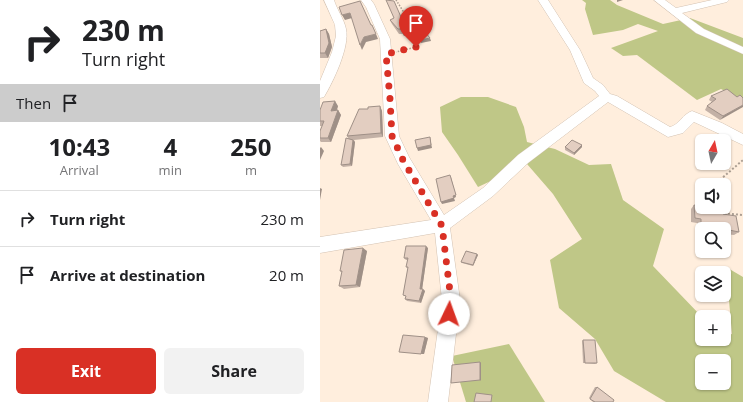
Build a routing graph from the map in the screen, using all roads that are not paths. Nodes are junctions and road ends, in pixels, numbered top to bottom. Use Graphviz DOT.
graph roads {
  1 [pos="329,0"];
  2 [pos="366,0"];
  3 [pos="544,0"];
  4 [pos="659,0"];
  5 [pos="724,0"];
  6 [pos="674,12"];
  7 [pos="743,51"];
  8 [pos="320,94"];
  9 [pos="606,97"];
  10 [pos="743,140"];
  11 [pos="442,226"];
  12 [pos="320,246"];
  13 [pos="438,402"];
  1 -- 8 [label="street"];
  2 -- 11 [label="street"];
  3 -- 9 [label="street"];
  4 -- 6 [label="street"];
  5 -- 6 [label="street"];
  6 -- 7 [label="street"];
  9 -- 10 [label="street"];
  9 -- 11 [label="street"];
  11 -- 12 [label="street"];
  11 -- 13 [label="street"];
}
